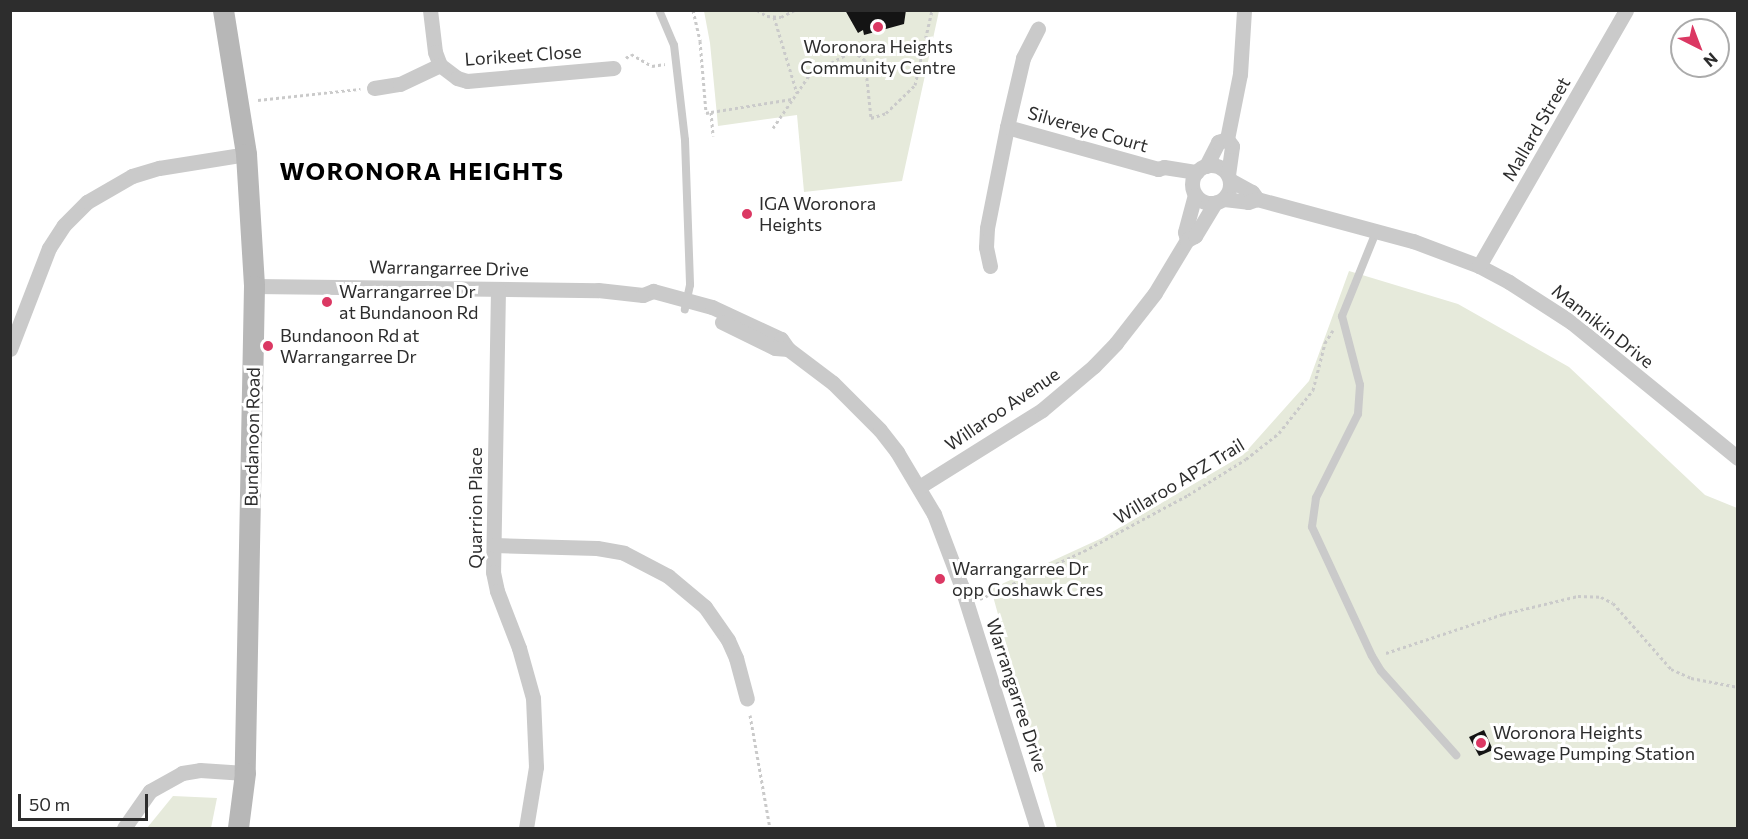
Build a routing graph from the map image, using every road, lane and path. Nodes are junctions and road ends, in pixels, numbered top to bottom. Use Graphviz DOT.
graph roads {
  1 [pos="223,10"];
  2 [pos="430,10"];
  3 [pos="659,10"];
  4 [pos="693,10"];
  5 [pos="757,10"];
  6 [pos="795,10"];
  7 [pos="933,10"];
  8 [pos="1244,10"];
  9 [pos="1626,10"];
  10 [pos="774,17"];
  11 [pos="1038,30"];
  12 [pos="676,64"];
  13 [pos="440,65"];
  14 [pos="613,68"];
  15 [pos="374,87"];
  16 [pos="797,93"];
  17 [pos="793,99"];
  18 [pos="258,100"];
  19 [pos="711,112"];
  20 [pos="1007,127"];
  21 [pos="773,128"];
  22 [pos="714,136"];
  23 [pos="1227,138"];
  24 [pos="246,154"];
  25 [pos="1158,169"];
  26 [pos="1202,169"];
  27 [pos="1229,177"];
  28 [pos="1194,192"];
  29 [pos="1257,199"];
  30 [pos="1220,201"];
  31 [pos="1376,232"];
  32 [pos="1187,240"];
  33 [pos="990,266"];
  34 [pos="1479,267"];
  35 [pos="254,286"];
  36 [pos="498,289"];
  37 [pos="687,304"];
  38 [pos="1342,316"];
  39 [pos="10,349"];
  40 [pos="1737,458"];
  41 [pos="919,487"];
  42 [pos="494,545"];
  43 [pos="967,605"];
  44 [pos="1372,656"];
  45 [pos="1737,687"];
  46 [pos="747,699"];
  47 [pos="1456,755"];
  48 [pos="244,773"];
  49 [pos="124,828"];
  50 [pos="238,828"];
  51 [pos="526,828"];
  52 [pos="770,828"];
  53 [pos="1037,828"];
  1 -- 24 [label="street, Bundanoon Road"];
  2 -- 13 [label="street, Lorikeet Close"];
  3 -- 12 [label="lane"];
  4 -- 19 [label="path"];
  5 -- 10 [label="path"];
  6 -- 10 [label="path"];
  7 -- 16 [label="path"];
  8 -- 23 [label="street"];
  9 -- 34 [label="street, Mallard Street"];
  10 -- 16 [label="path"];
  11 -- 20 [label="street, Silvereye Court"];
  12 -- 14 [label="path"];
  12 -- 37 [label="lane"];
  13 -- 14 [label="street, Lorikeet Close"];
  13 -- 15 [label="street, Lorikeet Close"];
  15 -- 18 [label="path"];
  16 -- 17 [label="path"];
  17 -- 19 [label="path"];
  17 -- 21 [label="path"];
  19 -- 22 [label="path"];
  20 -- 25 [label="street, Silvereye Court"];
  20 -- 33 [label="street, Silvereye Court"];
  23 -- 26 [label="street"];
  23 -- 27 [label="street"];
  24 -- 35 [label="street, Bundanoon Road"];
  24 -- 39 [label="street"];
  25 -- 26 [label="street, Silvereye Court"];
  25 -- 28 [label="street, Silvereye Court"];
  26 -- 27 [label="street"];
  26 -- 28 [label="street"];
  27 -- 29 [label="street, Mannikin Drive"];
  27 -- 30 [label="street"];
  28 -- 30 [label="street"];
  28 -- 32 [label="street, Willaroo Avenue"];
  29 -- 30 [label="street, Mannikin Drive"];
  29 -- 31 [label="street, Mannikin Drive"];
  30 -- 32 [label="street, Willaroo Avenue"];
  31 -- 34 [label="street, Mannikin Drive"];
  31 -- 38 [label="lane"];
  32 -- 41 [label="street, Willaroo Avenue"];
  34 -- 40 [label="street, Mannikin Drive"];
  35 -- 36 [label="street, Warrangarree Drive"];
  35 -- 48 [label="street, Bundanoon Road"];
  36 -- 37 [label="street, Warrangarree Drive"];
  36 -- 42 [label="street, Quarrion Place"];
  37 -- 41 [label="street, Warrangarree Drive"];
  38 -- 43 [label="path, Willaroo APZ Trail"];
  38 -- 44 [label="lane"];
  41 -- 43 [label="street, Warrangarree Drive"];
  42 -- 46 [label="street"];
  42 -- 51 [label="street, Quarrion Place"];
  43 -- 53 [label="street, Warrangarree Drive"];
  44 -- 45 [label="path"];
  44 -- 47 [label="lane"];
  46 -- 52 [label="path"];
  48 -- 49 [label="street"];
  48 -- 50 [label="street, Bundanoon Road"];
}
